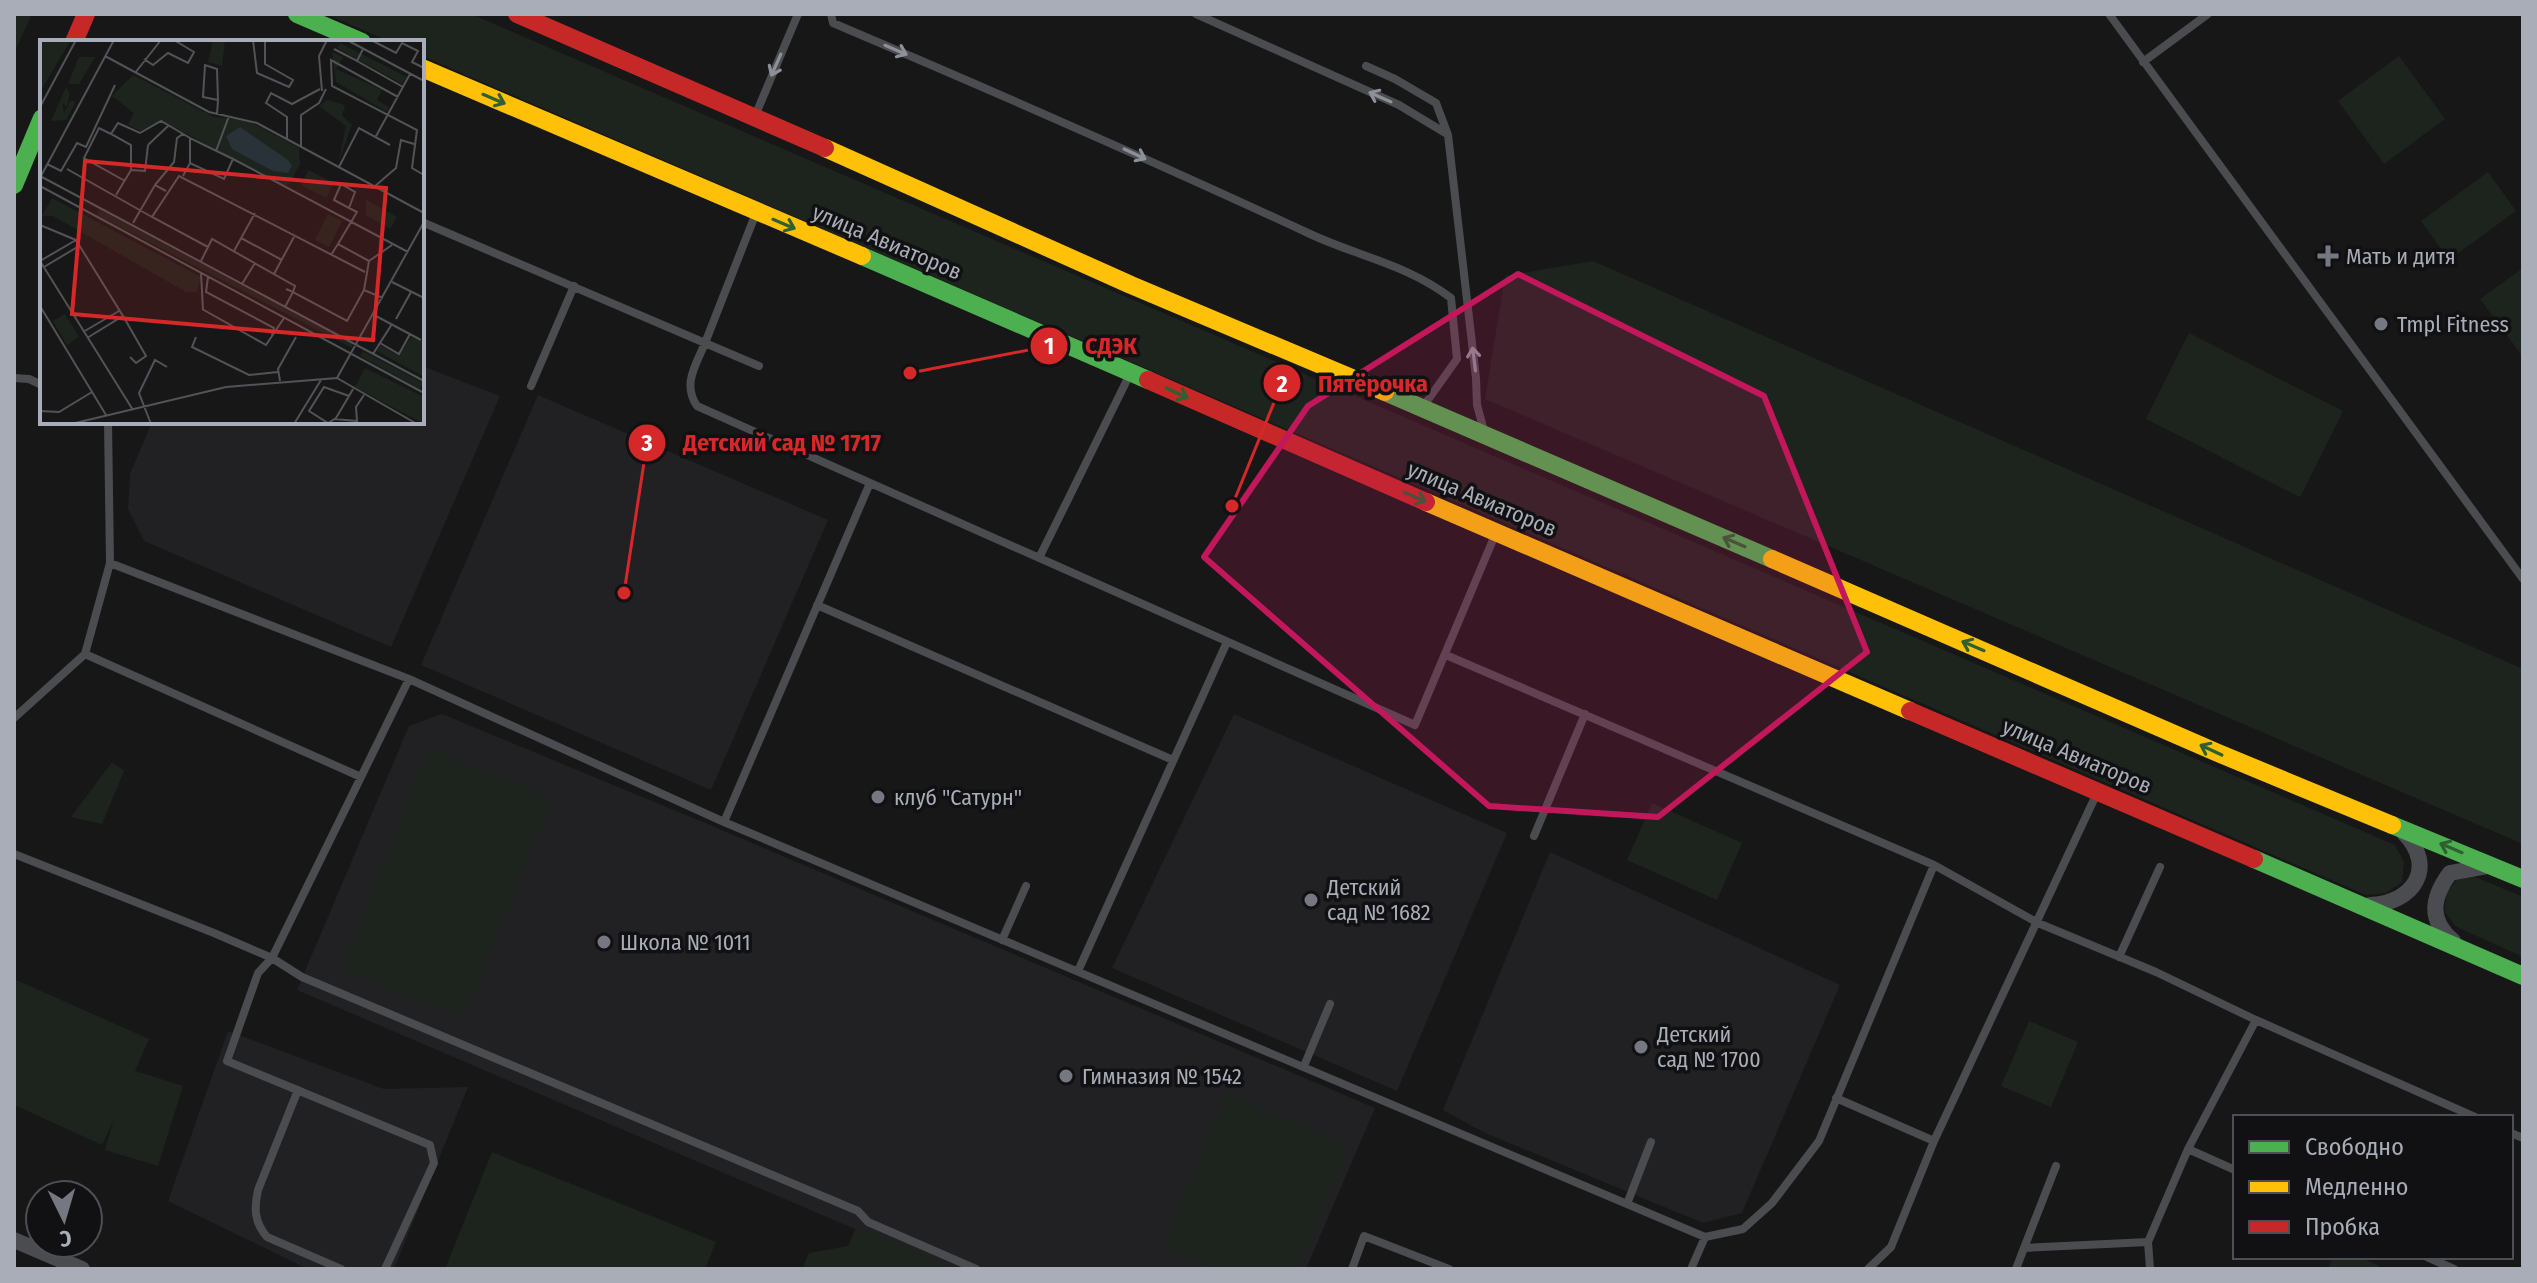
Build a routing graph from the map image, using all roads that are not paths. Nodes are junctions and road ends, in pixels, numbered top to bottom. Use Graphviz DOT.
graph roads {
  1 [pos="86,14"];
  2 [pos="297,14"];
  3 [pos="517,14"];
  4 [pos="798,14"];
  5 [pos="831,14"];
  6 [pos="1196,14"];
  7 [pos="2109,14"];
  8 [pos="2208,14"];
  9 [pos="75,40"];
  10 [pos="357,40"];
  11 [pos="2143,62"];
  12 [pos="1366,66"];
  13 [pos="424,69"];
  14 [pos="754,117"];
  15 [pos="40,123"];
  16 [pos="1448,135"];
  17 [pos="14,185"];
  18 [pos="757,212"];
  19 [pos="424,223"];
  20 [pos="574,286"];
  21 [pos="705,343"];
  22 [pos="759,366"];
  23 [pos="1130,372"];
  24 [pos="14,378"];
  25 [pos="40,384"];
  26 [pos="531,386"];
  27 [pos="1422,408"];
  28 [pos="108,424"];
  29 [pos="1485,436"];
  30 [pos="870,483"];
  31 [pos="1496,531"];
  32 [pos="1039,558"];
  33 [pos="110,563"];
  34 [pos="2522,577"];
  35 [pos="817,605"];
  36 [pos="1227,642"];
  37 [pos="85,654"];
  38 [pos="1446,655"];
  39 [pos="409,679"];
  40 [pos="1585,714"];
  41 [pos="14,718"];
  42 [pos="1173,760"];
  43 [pos="361,777"];
  44 [pos="2098,791"];
  45 [pos="724,822"];
  46 [pos="2397,825"];
  47 [pos="1534,836"];
  48 [pos="14,854"];
  49 [pos="1934,865"];
  50 [pos="2493,866"];
  51 [pos="2160,867"];
  52 [pos="2523,879"];
  53 [pos="1026,886"];
  54 [pos="2364,905"];
  55 [pos="2038,923"];
  56 [pos="1002,940"];
  57 [pos="2463,950"];
  58 [pos="2119,957"];
  59 [pos="272,958"];
  60 [pos="1078,971"];
  61 [pos="2523,976"];
  62 [pos="1330,1004"];
  63 [pos="2256,1020"];
  64 [pos="1304,1066"];
  65 [pos="298,1090"];
  66 [pos="1836,1098"];
  67 [pos="2470,1115"];
  68 [pos="1934,1141"];
  69 [pos="1651,1142"];
  70 [pos="2188,1149"];
  71 [pos="2056,1166"];
  72 [pos="2233,1169"];
  73 [pos="1627,1204"];
  74 [pos="1705,1237"];
  75 [pos="14,1240"];
  76 [pos="2148,1242"];
  77 [pos="2024,1248"];
  78 [pos="2432,1259"];
  79 [pos="82,1269"];
  80 [pos="341,1269"];
  81 [pos="385,1269"];
  82 [pos="976,1269"];
  83 [pos="1352,1269"];
  84 [pos="1449,1269"];
  85 [pos="1691,1269"];
  86 [pos="1868,1269"];
  87 [pos="2016,1269"];
  88 [pos="2150,1269"];
  89 [pos="2454,1269"];
  1 -- 9 [label="street"];
  2 -- 10 [label="street"];
  3 -- 14 [label="street"];
  4 -- 14 [label="lane, one-way"];
  5 -- 27 [label="lane, one-way"];
  16 -- 6 [label="lane, one-way"];
  7 -- 11 [label="lane"];
  8 -- 11 [label="lane"];
  11 -- 34 [label="lane"];
  12 -- 16 [label="lane"];
  13 -- 18 [label="street, улица Авиаторов, one-way"];
  14 -- 27 [label="street"];
  15 -- 17 [label="street"];
  29 -- 16 [label="lane, one-way"];
  18 -- 21 [label="lane"];
  18 -- 23 [label="street, улица Авиаторов, one-way"];
  19 -- 20 [label="lane"];
  20 -- 21 [label="lane"];
  20 -- 26 [label="lane"];
  21 -- 22 [label="lane"];
  21 -- 30 [label="lane"];
  23 -- 31 [label="street, улица Авиаторов, one-way"];
  23 -- 32 [label="lane"];
  24 -- 25 [label="lane"];
  27 -- 29 [label="street"];
  28 -- 33 [label="lane"];
  46 -- 29 [label="street, one-way"];
  30 -- 32 [label="lane"];
  30 -- 35 [label="lane"];
  31 -- 38 [label="lane"];
  31 -- 44 [label="street, улица Авиаторов"];
  32 -- 36 [label="lane"];
  33 -- 37 [label="lane"];
  33 -- 39 [label="lane"];
  35 -- 42 [label="lane"];
  35 -- 45 [label="lane"];
  36 -- 38 [label="lane"];
  36 -- 42 [label="lane"];
  37 -- 41 [label="lane"];
  37 -- 43 [label="lane"];
  38 -- 40 [label="lane"];
  39 -- 43 [label="lane"];
  39 -- 45 [label="lane"];
  40 -- 47 [label="lane"];
  40 -- 49 [label="lane"];
  42 -- 60 [label="lane"];
  43 -- 59 [label="lane"];
  44 -- 54 [label="street, улица Авиаторов"];
  44 -- 55 [label="lane"];
  45 -- 56 [label="lane"];
  50 -- 46 [label="street, one-way"];
  46 -- 54 [label="street"];
  48 -- 59 [label="lane"];
  49 -- 55 [label="lane"];
  49 -- 66 [label="lane"];
  50 -- 52 [label="street"];
  50 -- 57 [label="street"];
  51 -- 58 [label="lane"];
  53 -- 56 [label="lane"];
  54 -- 57 [label="street, улица Авиаторов"];
  55 -- 58 [label="lane"];
  55 -- 68 [label="lane"];
  56 -- 60 [label="lane"];
  57 -- 61 [label="street, улица Авиаторов"];
  58 -- 63 [label="lane"];
  59 -- 65 [label="lane"];
  59 -- 82 [label="lane"];
  60 -- 64 [label="lane"];
  62 -- 64 [label="lane"];
  63 -- 67 [label="lane"];
  63 -- 70 [label="lane"];
  64 -- 73 [label="lane"];
  65 -- 80 [label="lane"];
  65 -- 81 [label="lane"];
  66 -- 68 [label="lane"];
  66 -- 74 [label="lane"];
  68 -- 86 [label="lane"];
  69 -- 73 [label="lane"];
  70 -- 72 [label="lane"];
  70 -- 76 [label="lane"];
  71 -- 77 [label="lane"];
  73 -- 74 [label="lane"];
  74 -- 85 [label="lane"];
  75 -- 79 [label="street"];
  76 -- 77 [label="lane"];
  76 -- 88 [label="lane"];
  77 -- 87 [label="lane"];
  78 -- 89 [label="lane"];
  83 -- 84 [label="lane"];
}
